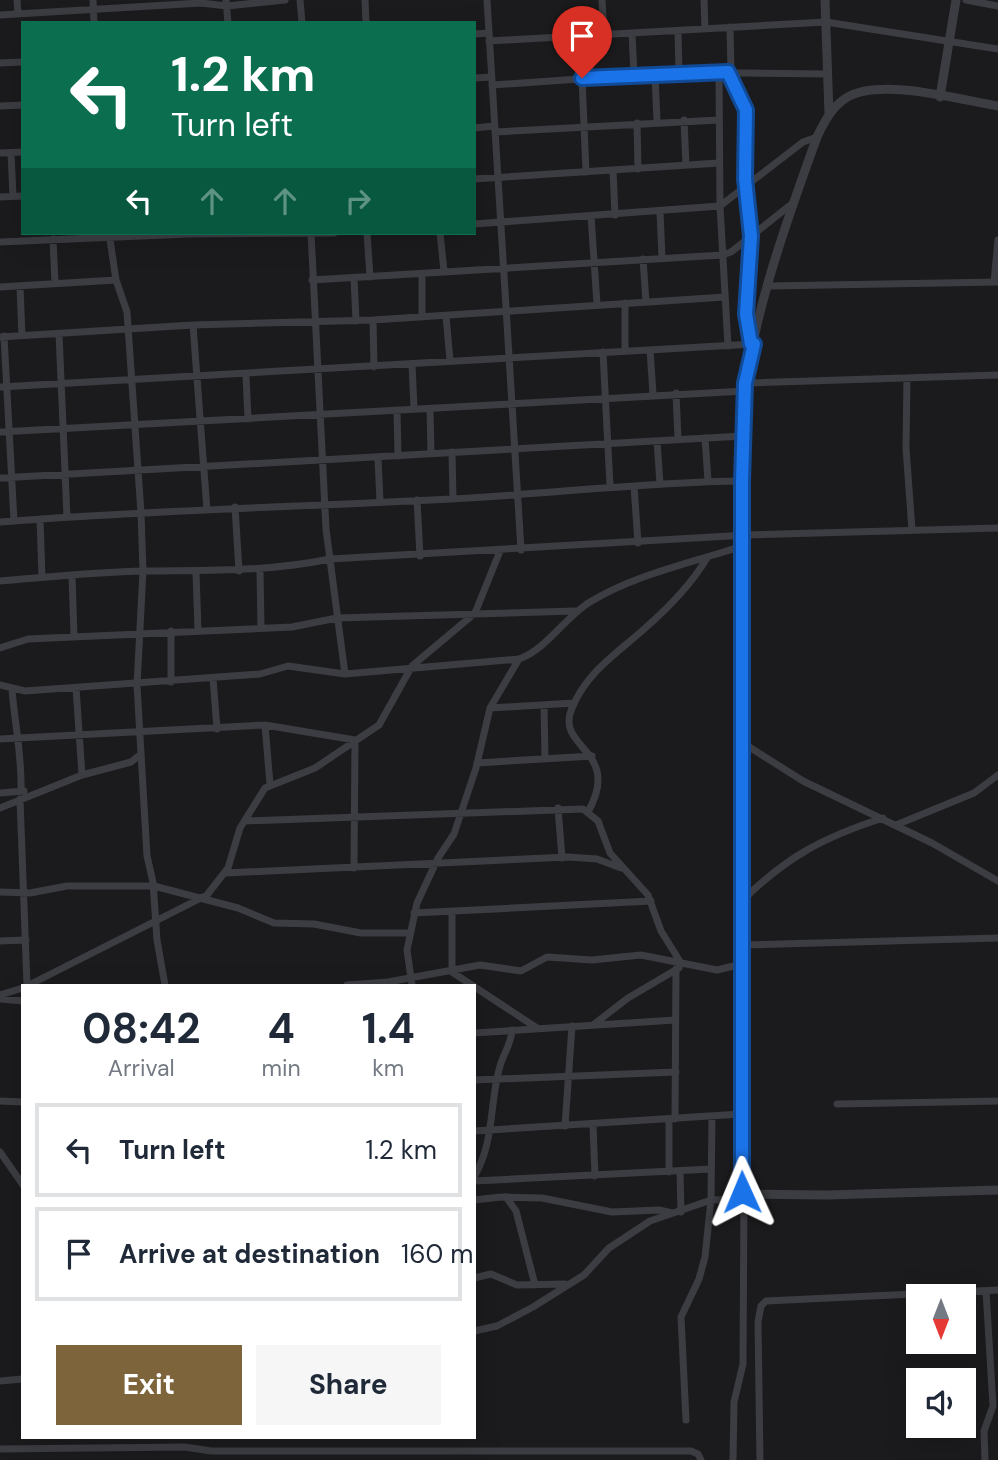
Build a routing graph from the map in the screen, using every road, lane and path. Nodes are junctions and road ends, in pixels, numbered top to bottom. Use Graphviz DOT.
graph roads {
  1 [pos="17,0"];
  2 [pos="93,0"];
  3 [pos="285,0"];
  4 [pos="299,0"];
  5 [pos="365,0"];
  6 [pos="487,0"];
  7 [pos="602,0"];
  8 [pos="704,0"];
  9 [pos="825,0"];
  10 [pos="956,0"];
  11 [pos="966,0"];
  12 [pos="174,2"];
  13 [pos="227,3"];
  14 [pos="998,6"];
  15 [pos="94,10"];
  16 [pos="38,13"];
  17 [pos="18,14"];
  18 [pos="0,15"];
  19 [pos="39,21"];
  20 [pos="94,21"];
  21 [pos="228,21"];
  22 [pos="302,21"];
  23 [pos="366,21"];
  24 [pos="826,22"];
  25 [pos="730,27"];
  26 [pos="705,29"];
  27 [pos="678,31"];
  28 [pos="632,33"];
  29 [pos="476,34"];
  30 [pos="589,36"];
  31 [pos="604,36"];
  32 [pos="489,37"];
  33 [pos="950,42"];
  34 [pos="998,49"];
  35 [pos="0,63"];
  36 [pos="21,64"];
  37 [pos="679,72"];
  38 [pos="719,72"];
  39 [pos="730,72"];
  40 [pos="826,74"];
  41 [pos="634,75"];
  42 [pos="655,75"];
  43 [pos="476,78"];
  44 [pos="586,78"];
  45 [pos="492,81"];
  46 [pos="940,97"];
  47 [pos="21,105"];
  48 [pos="0,106"];
  49 [pos="998,106"];
  50 [pos="829,114"];
  51 [pos="684,120"];
  52 [pos="719,120"];
  53 [pos="657,121"];
  54 [pos="637,122"];
  55 [pos="585,127"];
  56 [pos="476,128"];
  57 [pos="494,129"];
  58 [pos="817,137"];
  59 [pos="21,152"];
  60 [pos="0,153"];
  61 [pos="11,153"];
  62 [pos="719,163"];
  63 [pos="686,165"];
  64 [pos="638,169"];
  65 [pos="613,170"];
  66 [pos="586,172"];
  67 [pos="498,177"];
  68 [pos="476,179"];
  69 [pos="745,188"];
  70 [pos="13,196"];
  71 [pos="21,196"];
  72 [pos="0,197"];
  73 [pos="796,201"];
  74 [pos="720,206"];
  75 [pos="660,212"];
  76 [pos="615,215"];
  77 [pos="591,216"];
  78 [pos="502,222"];
  79 [pos="476,224"];
  80 [pos="109,235"];
  81 [pos="311,235"];
  82 [pos="367,235"];
  83 [pos="440,235"];
  84 [pos="751,236"];
  85 [pos="30,237"];
  86 [pos="53,239"];
  87 [pos="998,240"];
  88 [pos="0,242"];
  89 [pos="722,255"];
  90 [pos="662,258"];
  91 [pos="643,259"];
  92 [pos="593,262"];
  93 [pos="504,268"];
  94 [pos="444,271"];
  95 [pos="422,274"];
  96 [pos="370,277"];
  97 [pos="354,278"];
  98 [pos="116,280"];
  99 [pos="312,280"];
  100 [pos="996,282"];
  101 [pos="55,283"];
  102 [pos="20,286"];
  103 [pos="769,286"];
  104 [pos="0,287"];
  105 [pos="725,297"];
  106 [pos="646,302"];
  107 [pos="625,303"];
  108 [pos="597,304"];
  109 [pos="507,312"];
  110 [pos="446,316"];
  111 [pos="422,317"];
  112 [pos="373,320"];
  113 [pos="313,321"];
  114 [pos="356,321"];
  115 [pos="193,325"];
  116 [pos="128,330"];
  117 [pos="59,334"];
  118 [pos="22,336"];
  119 [pos="2,337"];
  120 [pos="752,344"];
  121 [pos="729,346"];
  122 [pos="650,350"];
  123 [pos="625,351"];
  124 [pos="603,352"];
  125 [pos="509,355"];
  126 [pos="450,360"];
  127 [pos="412,364"];
  128 [pos="374,367"];
  129 [pos="316,371"];
  130 [pos="246,375"];
  131 [pos="998,375"];
  132 [pos="196,377"];
  133 [pos="907,378"];
  134 [pos="132,380"];
  135 [pos="62,385"];
  136 [pos="3,387"];
  137 [pos="745,387"];
  138 [pos="677,393"];
  139 [pos="653,394"];
  140 [pos="604,396"];
  141 [pos="512,402"];
  142 [pos="430,409"];
  143 [pos="414,410"];
  144 [pos="397,411"];
  145 [pos="318,415"];
  146 [pos="248,419"];
  147 [pos="199,422"];
  148 [pos="136,424"];
  149 [pos="63,428"];
  150 [pos="0,432"];
  151 [pos="9,432"];
  152 [pos="743,436"];
  153 [pos="705,438"];
  154 [pos="678,439"];
  155 [pos="657,440"];
  156 [pos="607,443"];
  157 [pos="515,447"];
  158 [pos="452,452"];
  159 [pos="431,453"];
  160 [pos="398,456"];
  161 [pos="378,458"];
  162 [pos="322,461"];
  163 [pos="202,465"];
  164 [pos="138,468"];
  165 [pos="65,474"];
  166 [pos="12,477"];
  167 [pos="0,478"];
  168 [pos="708,481"];
  169 [pos="742,481"];
  170 [pos="660,484"];
  171 [pos="610,486"];
  172 [pos="634,486"];
  173 [pos="518,495"];
  174 [pos="453,499"];
  175 [pos="417,500"];
  176 [pos="380,502"];
  177 [pos="325,505"];
  178 [pos="235,508"];
  179 [pos="207,510"];
  180 [pos="141,513"];
  181 [pos="66,517"];
  182 [pos="40,519"];
  183 [pos="14,521"];
  184 [pos="0,522"];
  185 [pos="998,528"];
  186 [pos="912,530"];
  187 [pos="742,541"];
  188 [pos="638,543"];
  189 [pos="521,550"];
  190 [pos="500,551"];
  191 [pos="420,556"];
  192 [pos="707,558"];
  193 [pos="330,559"];
  194 [pos="260,570"];
  195 [pos="143,571"];
  196 [pos="239,571"];
  197 [pos="195,572"];
  198 [pos="72,576"];
  199 [pos="42,578"];
  200 [pos="0,581"];
  201 [pos="575,611"];
  202 [pos="475,613"];
  203 [pos="337,618"];
  204 [pos="261,628"];
  205 [pos="198,630"];
  206 [pos="171,631"];
  207 [pos="139,632"];
  208 [pos="74,636"];
  209 [pos="0,648"];
  210 [pos="519,659"];
  211 [pos="412,666"];
  212 [pos="345,674"];
  213 [pos="213,678"];
  214 [pos="171,682"];
  215 [pos="0,685"];
  216 [pos="136,685"];
  217 [pos="76,688"];
  218 [pos="12,690"];
  219 [pos="574,703"];
  220 [pos="544,705"];
  221 [pos="490,708"];
  222 [pos="265,725"];
  223 [pos="217,729"];
  224 [pos="139,733"];
  225 [pos="79,735"];
  226 [pos="16,738"];
  227 [pos="0,739"];
  228 [pos="355,740"];
  229 [pos="743,743"];
  230 [pos="141,754"];
  231 [pos="592,756"];
  232 [pos="545,759"];
  233 [pos="477,763"];
  234 [pos="82,775"];
  235 [pos="998,775"];
  236 [pos="270,784"];
  237 [pos="0,793"];
  238 [pos="21,795"];
  239 [pos="0,808"];
  240 [pos="558,808"];
  241 [pos="588,813"];
  242 [pos="460,814"];
  243 [pos="355,817"];
  244 [pos="884,818"];
  245 [pos="245,821"];
  246 [pos="896,824"];
  247 [pos="562,858"];
  248 [pos="434,866"];
  249 [pos="354,868"];
  250 [pos="626,870"];
  251 [pos="225,873"];
  252 [pos="998,881"];
  253 [pos="154,886"];
  254 [pos="0,892"];
  255 [pos="22,893"];
  256 [pos="202,899"];
  257 [pos="651,901"];
  258 [pos="742,901"];
  259 [pos="452,912"];
  260 [pos="414,914"];
  261 [pos="155,919"];
  262 [pos="410,933"];
  263 [pos="998,938"];
  264 [pos="26,940"];
  265 [pos="0,942"];
  266 [pos="742,945"];
  267 [pos="742,964"];
  268 [pos="681,965"];
  269 [pos="452,968"];
  270 [pos="412,981"];
  271 [pos="26,984"];
  272 [pos="30,984"];
  273 [pos="165,984"];
  274 [pos="363,984"];
  275 [pos="470,984"];
  276 [pos="21,988"];
  277 [pos="476,988"];
  278 [pos="0,997"];
  279 [pos="21,1001"];
  280 [pos="675,1020"];
  281 [pos="593,1025"];
  282 [pos="572,1026"];
  283 [pos="538,1028"];
  284 [pos="512,1030"];
  285 [pos="476,1032"];
  286 [pos="676,1072"];
  287 [pos="569,1075"];
  288 [pos="498,1079"];
  289 [pos="476,1080"];
  290 [pos="0,1101"];
  291 [pos="998,1101"];
  292 [pos="21,1102"];
  293 [pos="837,1104"];
  294 [pos="741,1114"];
  295 [pos="712,1116"];
  296 [pos="672,1119"];
  297 [pos="593,1125"];
  298 [pos="565,1126"];
  299 [pos="491,1130"];
  300 [pos="476,1132"];
  301 [pos="0,1152"];
  302 [pos="711,1169"];
  303 [pos="680,1171"];
  304 [pos="669,1172"];
  305 [pos="476,1175"];
  306 [pos="595,1176"];
  307 [pos="476,1179"];
  308 [pos="21,1182"];
  309 [pos="998,1190"];
  310 [pos="744,1196"];
  311 [pos="506,1197"];
  312 [pos="476,1200"];
  313 [pos="710,1200"];
  314 [pos="677,1213"];
  315 [pos="476,1278"];
  316 [pos="572,1282"];
  317 [pos="535,1285"];
  318 [pos="998,1290"];
  319 [pos="986,1291"];
  320 [pos="476,1331"];
  321 [pos="21,1379"];
  322 [pos="0,1381"];
  323 [pos="995,1416"];
  324 [pos="686,1420"];
  325 [pos="0,1449"];
  326 [pos="136,1449"];
  327 [pos="136,1460"];
  328 [pos="701,1460"];
  329 [pos="733,1460"];
  330 [pos="761,1460"];
  331 [pos="985,1460"];
  1 -- 17 [label="street"];
  2 -- 15 [label="street"];
  3 -- 13 [label="street"];
  4 -- 22 [label="street"];
  5 -- 23 [label="street"];
  6 -- 32 [label="street"];
  7 -- 31 [label="street"];
  8 -- 26 [label="street"];
  9 -- 24 [label="street"];
  10 -- 33 [label="street"];
  11 -- 14 [label="street"];
  12 -- 13 [label="street"];
  12 -- 15 [label="street"];
  13 -- 21 [label="street"];
  15 -- 16 [label="street"];
  15 -- 20 [label="street"];
  16 -- 17 [label="street"];
  16 -- 19 [label="street"];
  17 -- 18 [label="street"];
  24 -- 25 [label="street"];
  24 -- 33 [label="street"];
  24 -- 40 [label="street"];
  25 -- 26 [label="street"];
  25 -- 39 [label="street"];
  26 -- 27 [label="street"];
  27 -- 28 [label="street"];
  27 -- 37 [label="street"];
  28 -- 31 [label="street"];
  28 -- 41 [label="street"];
  29 -- 32 [label="street"];
  30 -- 31 [label="street"];
  30 -- 32 [label="street"];
  30 -- 44 [label="street"];
  32 -- 45 [label="street"];
  33 -- 34 [label="street"];
  33 -- 46 [label="street"];
  35 -- 36 [label="street"];
  37 -- 38 [label="street"];
  37 -- 42 [label="street"];
  38 -- 39 [label="street"];
  38 -- 52 [label="street"];
  39 -- 40 [label="street"];
  39 -- 69 [label="street"];
  40 -- 50 [label="street"];
  41 -- 42 [label="street"];
  41 -- 44 [label="street"];
  42 -- 53 [label="street"];
  43 -- 45 [label="street"];
  44 -- 45 [label="street"];
  44 -- 55 [label="street"];
  45 -- 57 [label="street"];
  46 -- 49 [label="street"];
  46 -- 50 [label="street"];
  47 -- 48 [label="street"];
  50 -- 58 [label="street"];
  51 -- 52 [label="street"];
  51 -- 53 [label="street"];
  51 -- 63 [label="street"];
  52 -- 62 [label="street"];
  53 -- 54 [label="street"];
  54 -- 55 [label="street"];
  54 -- 64 [label="street"];
  55 -- 57 [label="street"];
  55 -- 66 [label="street"];
  56 -- 57 [label="street"];
  57 -- 67 [label="street"];
  58 -- 69 [label="street"];
  58 -- 73 [label="street"];
  59 -- 61 [label="street"];
  60 -- 61 [label="street"];
  61 -- 70 [label="street"];
  62 -- 63 [label="street"];
  62 -- 74 [label="street"];
  63 -- 64 [label="street"];
  64 -- 65 [label="street"];
  65 -- 66 [label="street"];
  65 -- 76 [label="street"];
  66 -- 67 [label="street"];
  67 -- 68 [label="street"];
  67 -- 78 [label="street"];
  69 -- 74 [label="street"];
  69 -- 84 [label="street"];
  70 -- 71 [label="street"];
  70 -- 72 [label="street"];
  73 -- 84 [label="street"];
  73 -- 103 [label="street"];
  74 -- 75 [label="street"];
  74 -- 89 [label="street"];
  75 -- 76 [label="street"];
  75 -- 90 [label="street"];
  76 -- 77 [label="street"];
  77 -- 78 [label="street"];
  77 -- 92 [label="street"];
  78 -- 79 [label="street"];
  78 -- 93 [label="street"];
  80 -- 86 [label="street"];
  80 -- 98 [label="street"];
  81 -- 99 [label="street"];
  82 -- 96 [label="street"];
  83 -- 94 [label="street"];
  84 -- 89 [label="street"];
  84 -- 120 [label="street"];
  85 -- 86 [label="street"];
  85 -- 88 [label="street"];
  86 -- 101 [label="street"];
  87 -- 100 [label="street"];
  89 -- 90 [label="street"];
  89 -- 105 [label="street"];
  90 -- 91 [label="street"];
  91 -- 92 [label="street"];
  91 -- 106 [label="street"];
  92 -- 93 [label="street"];
  92 -- 108 [label="street"];
  93 -- 94 [label="street"];
  93 -- 109 [label="street"];
  94 -- 95 [label="street"];
  95 -- 96 [label="street"];
  95 -- 111 [label="street"];
  96 -- 97 [label="street"];
  97 -- 99 [label="street"];
  97 -- 114 [label="street"];
  98 -- 101 [label="street"];
  98 -- 116 [label="street"];
  99 -- 113 [label="street"];
  100 -- 103 [label="street"];
  101 -- 102 [label="street"];
  102 -- 104 [label="street"];
  102 -- 118 [label="street"];
  103 -- 120 [label="street"];
  105 -- 106 [label="street"];
  105 -- 121 [label="street"];
  106 -- 107 [label="street"];
  107 -- 108 [label="street"];
  107 -- 123 [label="street"];
  108 -- 109 [label="street"];
  109 -- 110 [label="street"];
  109 -- 125 [label="street"];
  110 -- 111 [label="street"];
  110 -- 126 [label="street"];
  111 -- 112 [label="street"];
  112 -- 114 [label="street"];
  112 -- 128 [label="street"];
  113 -- 114 [label="street"];
  113 -- 115 [label="street"];
  113 -- 129 [label="street"];
  115 -- 116 [label="street"];
  115 -- 132 [label="street"];
  116 -- 117 [label="street"];
  116 -- 134 [label="street"];
  117 -- 118 [label="street"];
  117 -- 135 [label="street"];
  118 -- 119 [label="street"];
  119 -- 136 [label="street"];
  120 -- 121 [label="street"];
  120 -- 137 [label="street"];
  121 -- 122 [label="street"];
  122 -- 123 [label="street"];
  122 -- 139 [label="street"];
  123 -- 124 [label="street"];
  124 -- 125 [label="street"];
  124 -- 140 [label="street"];
  125 -- 126 [label="street"];
  125 -- 141 [label="street"];
  126 -- 127 [label="street"];
  127 -- 128 [label="street"];
  127 -- 143 [label="street"];
  128 -- 129 [label="street"];
  129 -- 130 [label="street"];
  129 -- 145 [label="street"];
  130 -- 132 [label="street"];
  130 -- 146 [label="street"];
  131 -- 133 [label="street"];
  132 -- 134 [label="street"];
  132 -- 147 [label="street"];
  133 -- 137 [label="street"];
  133 -- 186 [label="street"];
  134 -- 135 [label="street"];
  134 -- 148 [label="street"];
  135 -- 136 [label="street"];
  135 -- 149 [label="street"];
  136 -- 151 [label="street"];
  137 -- 138 [label="street"];
  137 -- 152 [label="street"];
  138 -- 139 [label="street"];
  138 -- 154 [label="street"];
  139 -- 140 [label="street"];
  140 -- 141 [label="street"];
  140 -- 156 [label="street"];
  141 -- 142 [label="street"];
  141 -- 157 [label="street"];
  142 -- 143 [label="street"];
  142 -- 159 [label="street"];
  143 -- 144 [label="street"];
  144 -- 145 [label="street"];
  144 -- 160 [label="street"];
  145 -- 146 [label="street"];
  145 -- 162 [label="street"];
  146 -- 147 [label="street"];
  147 -- 148 [label="street"];
  147 -- 163 [label="street"];
  148 -- 149 [label="street"];
  148 -- 164 [label="street"];
  149 -- 151 [label="street"];
  149 -- 165 [label="street"];
  150 -- 151 [label="street"];
  151 -- 166 [label="street"];
  152 -- 153 [label="street"];
  152 -- 169 [label="street"];
  153 -- 154 [label="street"];
  153 -- 168 [label="street"];
  154 -- 155 [label="street"];
  155 -- 156 [label="street"];
  155 -- 170 [label="street"];
  156 -- 157 [label="street"];
  156 -- 171 [label="street"];
  157 -- 158 [label="street"];
  157 -- 173 [label="street"];
  158 -- 159 [label="street"];
  158 -- 174 [label="street"];
  159 -- 160 [label="street"];
  160 -- 161 [label="street"];
  161 -- 162 [label="street"];
  161 -- 176 [label="street"];
  162 -- 163 [label="street"];
  162 -- 177 [label="street"];
  163 -- 164 [label="street"];
  163 -- 179 [label="street"];
  164 -- 165 [label="street"];
  164 -- 180 [label="street"];
  165 -- 166 [label="street"];
  165 -- 181 [label="street"];
  166 -- 167 [label="street"];
  166 -- 183 [label="street"];
  168 -- 169 [label="street"];
  168 -- 170 [label="street"];
  169 -- 187 [label="street"];
  170 -- 172 [label="street"];
  171 -- 172 [label="street"];
  171 -- 173 [label="street"];
  172 -- 188 [label="street"];
  173 -- 174 [label="street"];
  173 -- 189 [label="street"];
  174 -- 175 [label="street"];
  175 -- 176 [label="street"];
  175 -- 191 [label="street"];
  176 -- 177 [label="street"];
  177 -- 178 [label="street"];
  177 -- 193 [label="street"];
  178 -- 179 [label="street"];
  178 -- 196 [label="street"];
  179 -- 180 [label="street"];
  180 -- 181 [label="street"];
  180 -- 195 [label="street"];
  181 -- 182 [label="street"];
  182 -- 183 [label="street"];
  182 -- 199 [label="street"];
  183 -- 184 [label="street"];
  185 -- 186 [label="street"];
  186 -- 187 [label="street"];
  187 -- 188 [label="street"];
  187 -- 192 [label="street"];
  187 -- 229 [label="street"];
  188 -- 189 [label="street"];
  189 -- 190 [label="street"];
  190 -- 191 [label="street"];
  190 -- 202 [label="street"];
  191 -- 193 [label="street"];
  192 -- 201 [label="street"];
  192 -- 219 [label="street"];
  193 -- 194 [label="street"];
  193 -- 203 [label="street"];
  194 -- 196 [label="street"];
  194 -- 204 [label="street"];
  195 -- 197 [label="street"];
  195 -- 198 [label="street"];
  195 -- 207 [label="street"];
  196 -- 197 [label="street"];
  197 -- 205 [label="street"];
  198 -- 199 [label="street"];
  198 -- 208 [label="street"];
  199 -- 200 [label="street"];
  201 -- 202 [label="street"];
  201 -- 210 [label="street"];
  202 -- 203 [label="street"];
  202 -- 211 [label="street"];
  203 -- 204 [label="street"];
  203 -- 212 [label="street"];
  204 -- 205 [label="street"];
  205 -- 206 [label="street"];
  206 -- 207 [label="street"];
  206 -- 214 [label="street"];
  207 -- 208 [label="street"];
  207 -- 216 [label="street"];
  208 -- 209 [label="street"];
  210 -- 211 [label="street"];
  210 -- 221 [label="street"];
  211 -- 212 [label="street"];
  211 -- 228 [label="street"];
  212 -- 213 [label="street"];
  213 -- 214 [label="street"];
  213 -- 223 [label="street"];
  214 -- 216 [label="street"];
  215 -- 218 [label="street"];
  216 -- 217 [label="street"];
  216 -- 224 [label="street"];
  217 -- 218 [label="street"];
  217 -- 225 [label="street"];
  218 -- 226 [label="street"];
  219 -- 220 [label="street"];
  219 -- 231 [label="street"];
  220 -- 221 [label="street"];
  220 -- 232 [label="street"];
  221 -- 233 [label="street"];
  222 -- 223 [label="street"];
  222 -- 228 [label="street"];
  222 -- 236 [label="street"];
  223 -- 224 [label="street"];
  224 -- 225 [label="street"];
  224 -- 230 [label="street"];
  225 -- 226 [label="street"];
  225 -- 234 [label="street"];
  226 -- 227 [label="street"];
  226 -- 238 [label="street"];
  228 -- 236 [label="street"];
  228 -- 243 [label="street"];
  229 -- 244 [label="street"];
  229 -- 258 [label="street"];
  230 -- 234 [label="street"];
  230 -- 253 [label="street"];
  231 -- 232 [label="street"];
  231 -- 241 [label="street"];
  232 -- 233 [label="street"];
  233 -- 242 [label="street"];
  234 -- 238 [label="street"];
  235 -- 246 [label="street"];
  236 -- 245 [label="street"];
  237 -- 238 [label="street"];
  238 -- 239 [label="street"];
  238 -- 255 [label="street"];
  240 -- 241 [label="street"];
  240 -- 242 [label="street"];
  240 -- 247 [label="street"];
  241 -- 250 [label="street"];
  242 -- 243 [label="street"];
  242 -- 248 [label="street"];
  243 -- 245 [label="street"];
  243 -- 249 [label="street"];
  244 -- 246 [label="street"];
  244 -- 258 [label="street"];
  245 -- 251 [label="street"];
  246 -- 252 [label="street"];
  247 -- 248 [label="street"];
  247 -- 250 [label="street"];
  248 -- 249 [label="street"];
  248 -- 260 [label="street"];
  249 -- 251 [label="street"];
  250 -- 257 [label="street"];
  251 -- 256 [label="street"];
  253 -- 255 [label="street"];
  253 -- 256 [label="street"];
  253 -- 261 [label="street"];
  254 -- 255 [label="street"];
  255 -- 264 [label="street"];
  256 -- 261 [label="street"];
  256 -- 262 [label="street"];
  257 -- 259 [label="street"];
  257 -- 268 [label="street"];
  258 -- 266 [label="street"];
  259 -- 260 [label="street"];
  259 -- 269 [label="street"];
  260 -- 262 [label="street"];
  261 -- 272 [label="street"];
  261 -- 273 [label="street"];
  262 -- 270 [label="street"];
  263 -- 266 [label="street"];
  264 -- 265 [label="street"];
  264 -- 271 [label="street"];
  266 -- 267 [label="street"];
  267 -- 268 [label="street"];
  267 -- 294 [label="street"];
  268 -- 269 [label="street"];
  268 -- 280 [label="street"];
  268 -- 281 [label="street"];
  269 -- 270 [label="street"];
  269 -- 275 [label="street"];
  270 -- 274 [label="street"];
  276 -- 278 [label="street"];
  277 -- 283 [label="street"];
  278 -- 279 [label="street"];
  280 -- 281 [label="street"];
  280 -- 286 [label="street"];
  281 -- 282 [label="street"];
  282 -- 283 [label="street"];
  282 -- 287 [label="street"];
  283 -- 284 [label="street"];
  284 -- 285 [label="street"];
  284 -- 288 [label="street"];
  286 -- 287 [label="street"];
  286 -- 296 [label="street"];
  287 -- 288 [label="street"];
  287 -- 298 [label="street"];
  288 -- 289 [label="street"];
  288 -- 299 [label="street"];
  290 -- 292 [label="street"];
  291 -- 293 [label="street"];
  294 -- 295 [label="street"];
  294 -- 310 [label="street"];
  295 -- 296 [label="street"];
  295 -- 302 [label="street"];
  296 -- 297 [label="street"];
  296 -- 304 [label="street"];
  297 -- 298 [label="street"];
  297 -- 306 [label="street"];
  298 -- 299 [label="street"];
  299 -- 300 [label="street"];
  299 -- 305 [label="street"];
  301 -- 308 [label="street"];
  302 -- 303 [label="street"];
  302 -- 313 [label="street"];
  303 -- 304 [label="street"];
  303 -- 314 [label="street"];
  304 -- 306 [label="street"];
  306 -- 307 [label="street"];
  309 -- 310 [label="street"];
  310 -- 313 [label="street"];
  310 -- 329 [label="street"];
  311 -- 312 [label="street"];
  311 -- 314 [label="street"];
  311 -- 317 [label="street"];
  313 -- 314 [label="street"];
  313 -- 324 [label="street"];
  314 -- 316 [label="street"];
  315 -- 317 [label="street"];
  316 -- 317 [label="street"];
  316 -- 320 [label="street"];
  318 -- 319 [label="street"];
  319 -- 323 [label="street"];
  319 -- 330 [label="street"];
  321 -- 322 [label="street"];
  323 -- 331 [label="street"];
  325 -- 326 [label="street"];
  326 -- 327 [label="street"];
  326 -- 328 [label="street"];
}
